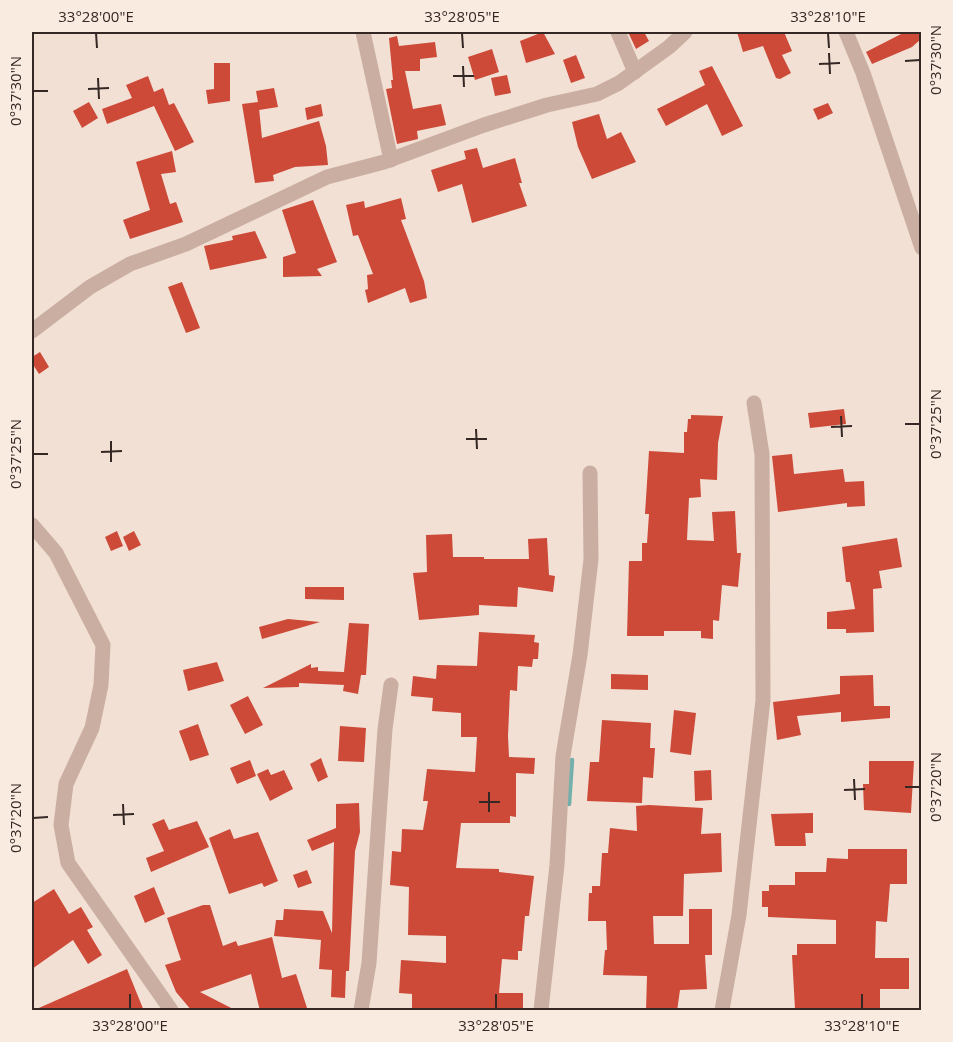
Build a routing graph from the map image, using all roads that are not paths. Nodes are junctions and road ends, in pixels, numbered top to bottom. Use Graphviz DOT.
graph roads {
  1 [pos="363,32"];
  2 [pos="618,32"];
  3 [pos="685,32"];
  4 [pos="846,32"];
  5 [pos="635,72"];
  6 [pos="391,160"];
  7 [pos="921,248"];
  8 [pos="32,331"];
  9 [pos="754,403"];
  10 [pos="590,473"];
  11 [pos="32,525"];
  12 [pos="391,685"];
  13 [pos="171,1011"];
  14 [pos="361,1011"];
  15 [pos="542,1011"];
  16 [pos="723,1011"];
  1 -- 6 [label="street"];
  2 -- 5 [label="street"];
  3 -- 5 [label="street"];
  4 -- 7 [label="street"];
  5 -- 6 [label="street"];
  6 -- 8 [label="street"];
  9 -- 16 [label="street"];
  10 -- 15 [label="street"];
  11 -- 13 [label="street"];
  12 -- 14 [label="street"];
}
